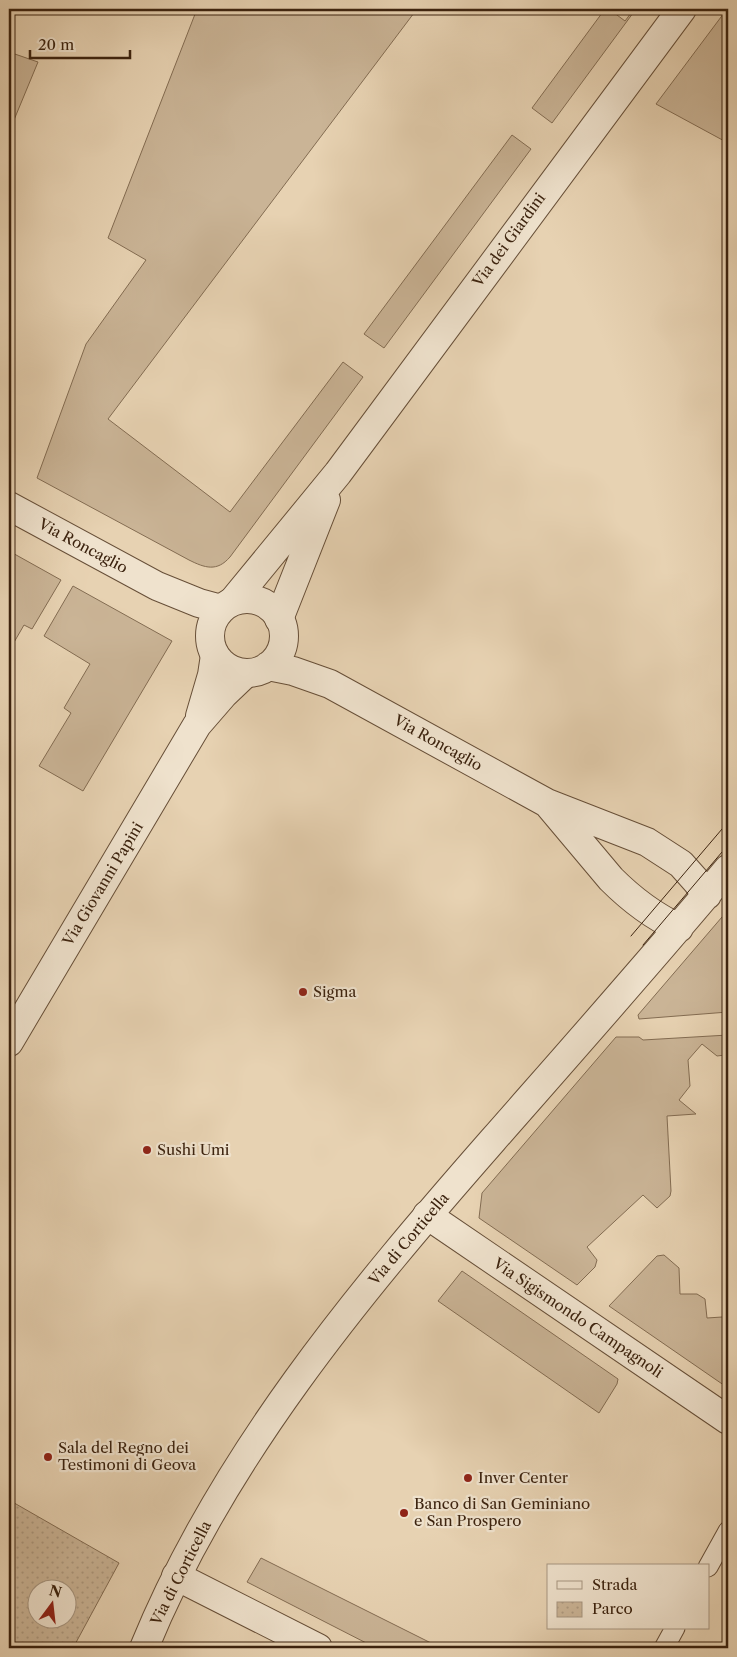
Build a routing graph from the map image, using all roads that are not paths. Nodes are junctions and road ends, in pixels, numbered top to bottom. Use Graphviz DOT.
graph roads {
  1 [pos="682,9"];
  2 [pos="338,472"];
  3 [pos="9,506"];
  4 [pos="220,624"];
  5 [pos="281,632"];
  6 [pos="257,669"];
  7 [pos="330,684"];
  8 [pos="197,724"];
  9 [pos="547,803"];
  10 [pos="728,869"];
  11 [pos="707,894"];
  12 [pos="679,928"];
  13 [pos="9,1042"];
  14 [pos="427,1215"];
  15 [pos="728,1420"];
  16 [pos="728,1531"];
  17 [pos="710,1564"];
  18 [pos="176,1576"];
  19 [pos="674,1630"];
  20 [pos="144,1648"];
  21 [pos="318,1648"];
  22 [pos="664,1648"];
  1 -- 2 [label="street, Via dei Giardini"];
  2 -- 4 [label="street, Via dei Giardini"];
  2 -- 5 [label="street, Via dei Giardini"];
  3 -- 4 [label="street, Via Roncaglio"];
  4 -- 5 [label="street"];
  4 -- 6 [label="street"];
  4 -- 8 [label="street, Via Giovanni Papini"];
  5 -- 6 [label="street"];
  5 -- 7 [label="street, Via Roncaglio"];
  6 -- 7 [label="street, Via Roncaglio"];
  6 -- 8 [label="street, Via Giovanni Papini"];
  7 -- 9 [label="street, Via Roncaglio"];
  8 -- 13 [label="street, Via Giovanni Papini"];
  9 -- 11 [label="street, Via Roncaglio"];
  9 -- 12 [label="street, Via Roncaglio"];
  10 -- 11 [label="street, Via di Corticella"];
  11 -- 12 [label="street, Via di Corticella"];
  12 -- 14 [label="street, Via di Corticella"];
  14 -- 15 [label="street, Via Sigismondo Campagnoli"];
  14 -- 18 [label="street, Via di Corticella"];
  16 -- 17 [label="lane"];
  18 -- 20 [label="street, Via di Corticella"];
  18 -- 21 [label="street"];
  19 -- 22 [label="lane"];
}
